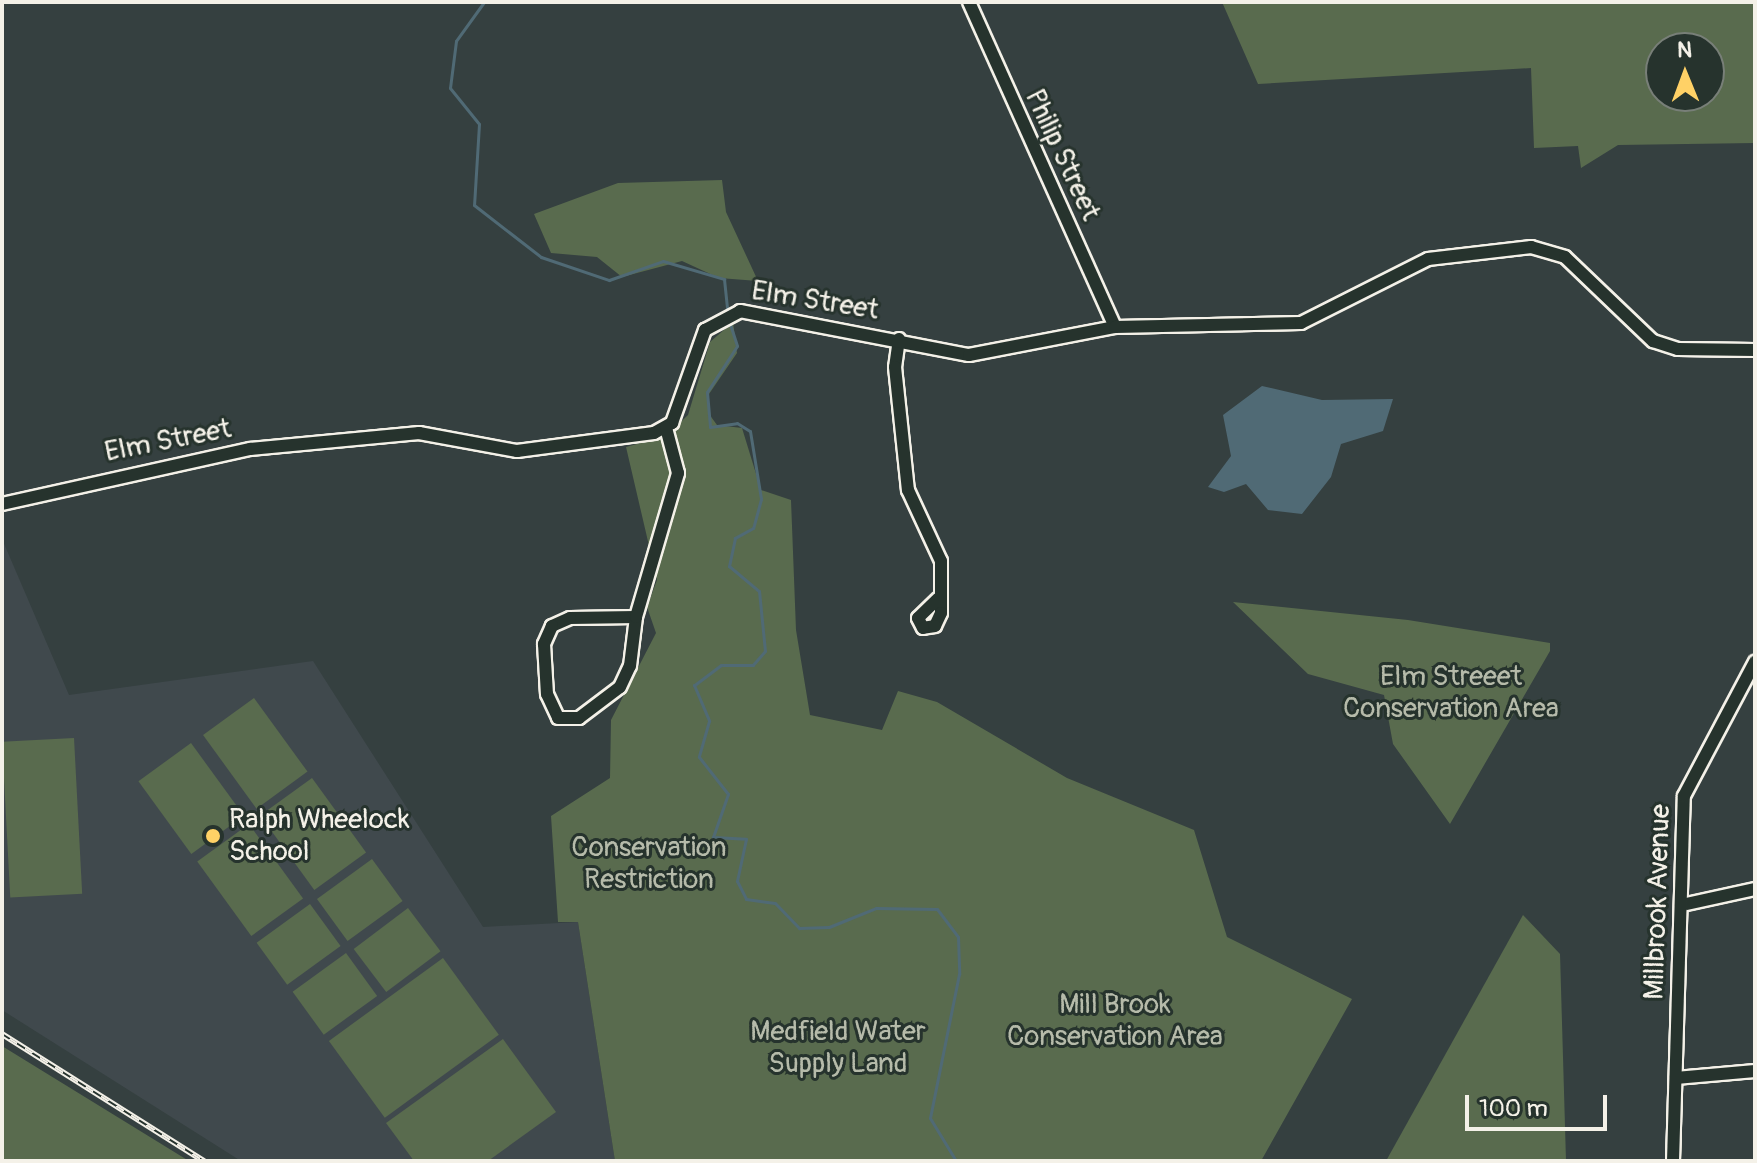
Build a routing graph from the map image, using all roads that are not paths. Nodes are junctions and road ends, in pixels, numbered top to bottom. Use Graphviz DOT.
graph roads {
  1 [pos="969,2"];
  2 [pos="1115,327"];
  3 [pos="899,339"];
  4 [pos="1755,350"];
  5 [pos="666,428"];
  6 [pos="2,504"];
  7 [pos="938,599"];
  8 [pos="636,617"];
  9 [pos="1755,662"];
  10 [pos="1755,889"];
  11 [pos="1686,904"];
  12 [pos="1755,1071"];
  13 [pos="1676,1078"];
  14 [pos="1673,1161"];
  1 -- 2 [label="street, Philip Street"];
  2 -- 3 [label="street, Elm Street"];
  2 -- 4 [label="street, Elm Street"];
  3 -- 5 [label="street, Elm Street"];
  3 -- 7 [label="street"];
  5 -- 6 [label="street, Elm Street"];
  5 -- 8 [label="street"];
  8 -- 8 [label="street"];
  9 -- 11 [label="street, Millbrook Avenue"];
  10 -- 11 [label="street"];
  11 -- 13 [label="street, Millbrook Avenue"];
  12 -- 13 [label="street"];
  13 -- 14 [label="street, Millbrook Avenue"];
}
